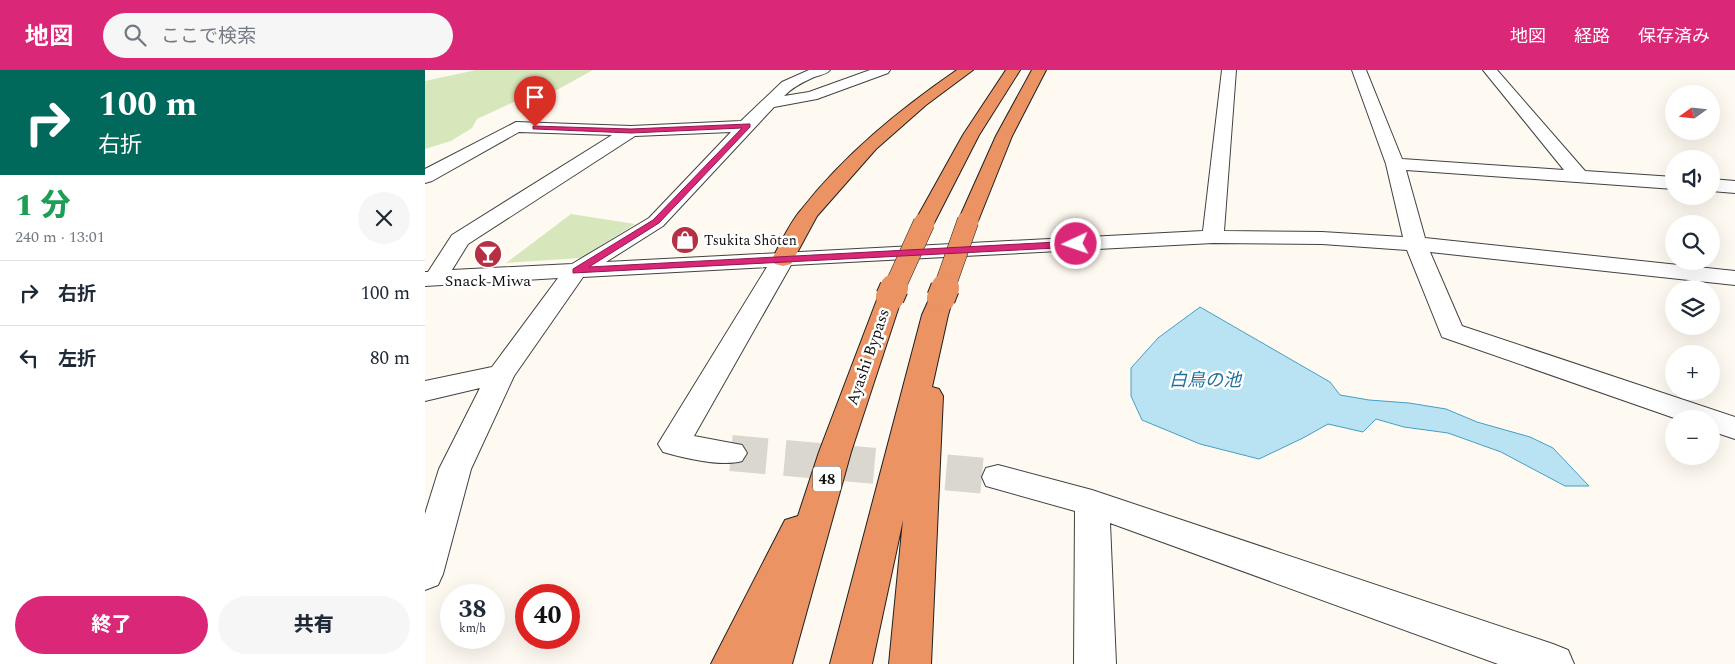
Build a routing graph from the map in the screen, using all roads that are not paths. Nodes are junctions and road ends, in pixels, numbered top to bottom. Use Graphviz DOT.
graph roads {
  1 [pos="823,70"];
  2 [pos="883,70"];
  3 [pos="966,70"];
  4 [pos="1013,70"];
  5 [pos="1039,70"];
  6 [pos="1229,70"];
  7 [pos="1359,70"];
  8 [pos="1490,70"];
  9 [pos="771,103"];
  10 [pos="748,126"];
  11 [pos="631,131"];
  12 [pos="1395,164"];
  13 [pos="1579,176"];
  14 [pos="425,178"];
  15 [pos="1665,181"];
  16 [pos="1720,186"];
  17 [pos="1735,187"];
  18 [pos="1213,237"];
  19 [pos="1416,244"];
  20 [pos="783,258"];
  21 [pos="576,271"];
  22 [pos="431,278"];
  23 [pos="1735,278"];
  24 [pos="938,306"];
  25 [pos="501,374"];
  26 [pos="425,391"];
  27 [pos="1683,410"];
  28 [pos="1720,423"];
  29 [pos="1735,428"];
  30 [pos="835,452"];
  31 [pos="731,453"];
  32 [pos="998,477"];
  33 [pos="1092,502"];
  34 [pos="425,574"];
  35 [pos="732,664"];
  36 [pos="771,664"];
  37 [pos="851,664"];
  38 [pos="910,664"];
  39 [pos="1095,664"];
  40 [pos="1553,664"];
  1 -- 9 [label="street"];
  2 -- 9 [label="street"];
  3 -- 20 [label="highway"];
  4 -- 30 [label="highway, Ayashi Bypass / 48, bridge"];
  5 -- 24 [label="highway, bridge"];
  6 -- 18 [label="street"];
  7 -- 12 [label="street"];
  8 -- 13 [label="street"];
  9 -- 10 [label="street"];
  10 -- 11 [label="street"];
  10 -- 21 [label="street"];
  11 -- 14 [label="street"];
  11 -- 22 [label="street"];
  12 -- 13 [label="street"];
  12 -- 19 [label="street"];
  13 -- 15 [label="street"];
  16 -- 17 [label="street"];
  18 -- 19 [label="street"];
  18 -- 20 [label="street"];
  19 -- 23 [label="street"];
  19 -- 27 [label="street"];
  20 -- 21 [label="street"];
  20 -- 31 [label="street"];
  21 -- 22 [label="street"];
  21 -- 25 [label="street"];
  24 -- 37 [label="highway"];
  24 -- 38 [label="highway"];
  25 -- 26 [label="street"];
  25 -- 34 [label="street"];
  28 -- 29 [label="street"];
  30 -- 35 [label="highway"];
  30 -- 36 [label="highway, Ayashi Bypass / 48"];
  32 -- 33 [label="street"];
  33 -- 39 [label="street"];
  33 -- 40 [label="street"];
}
